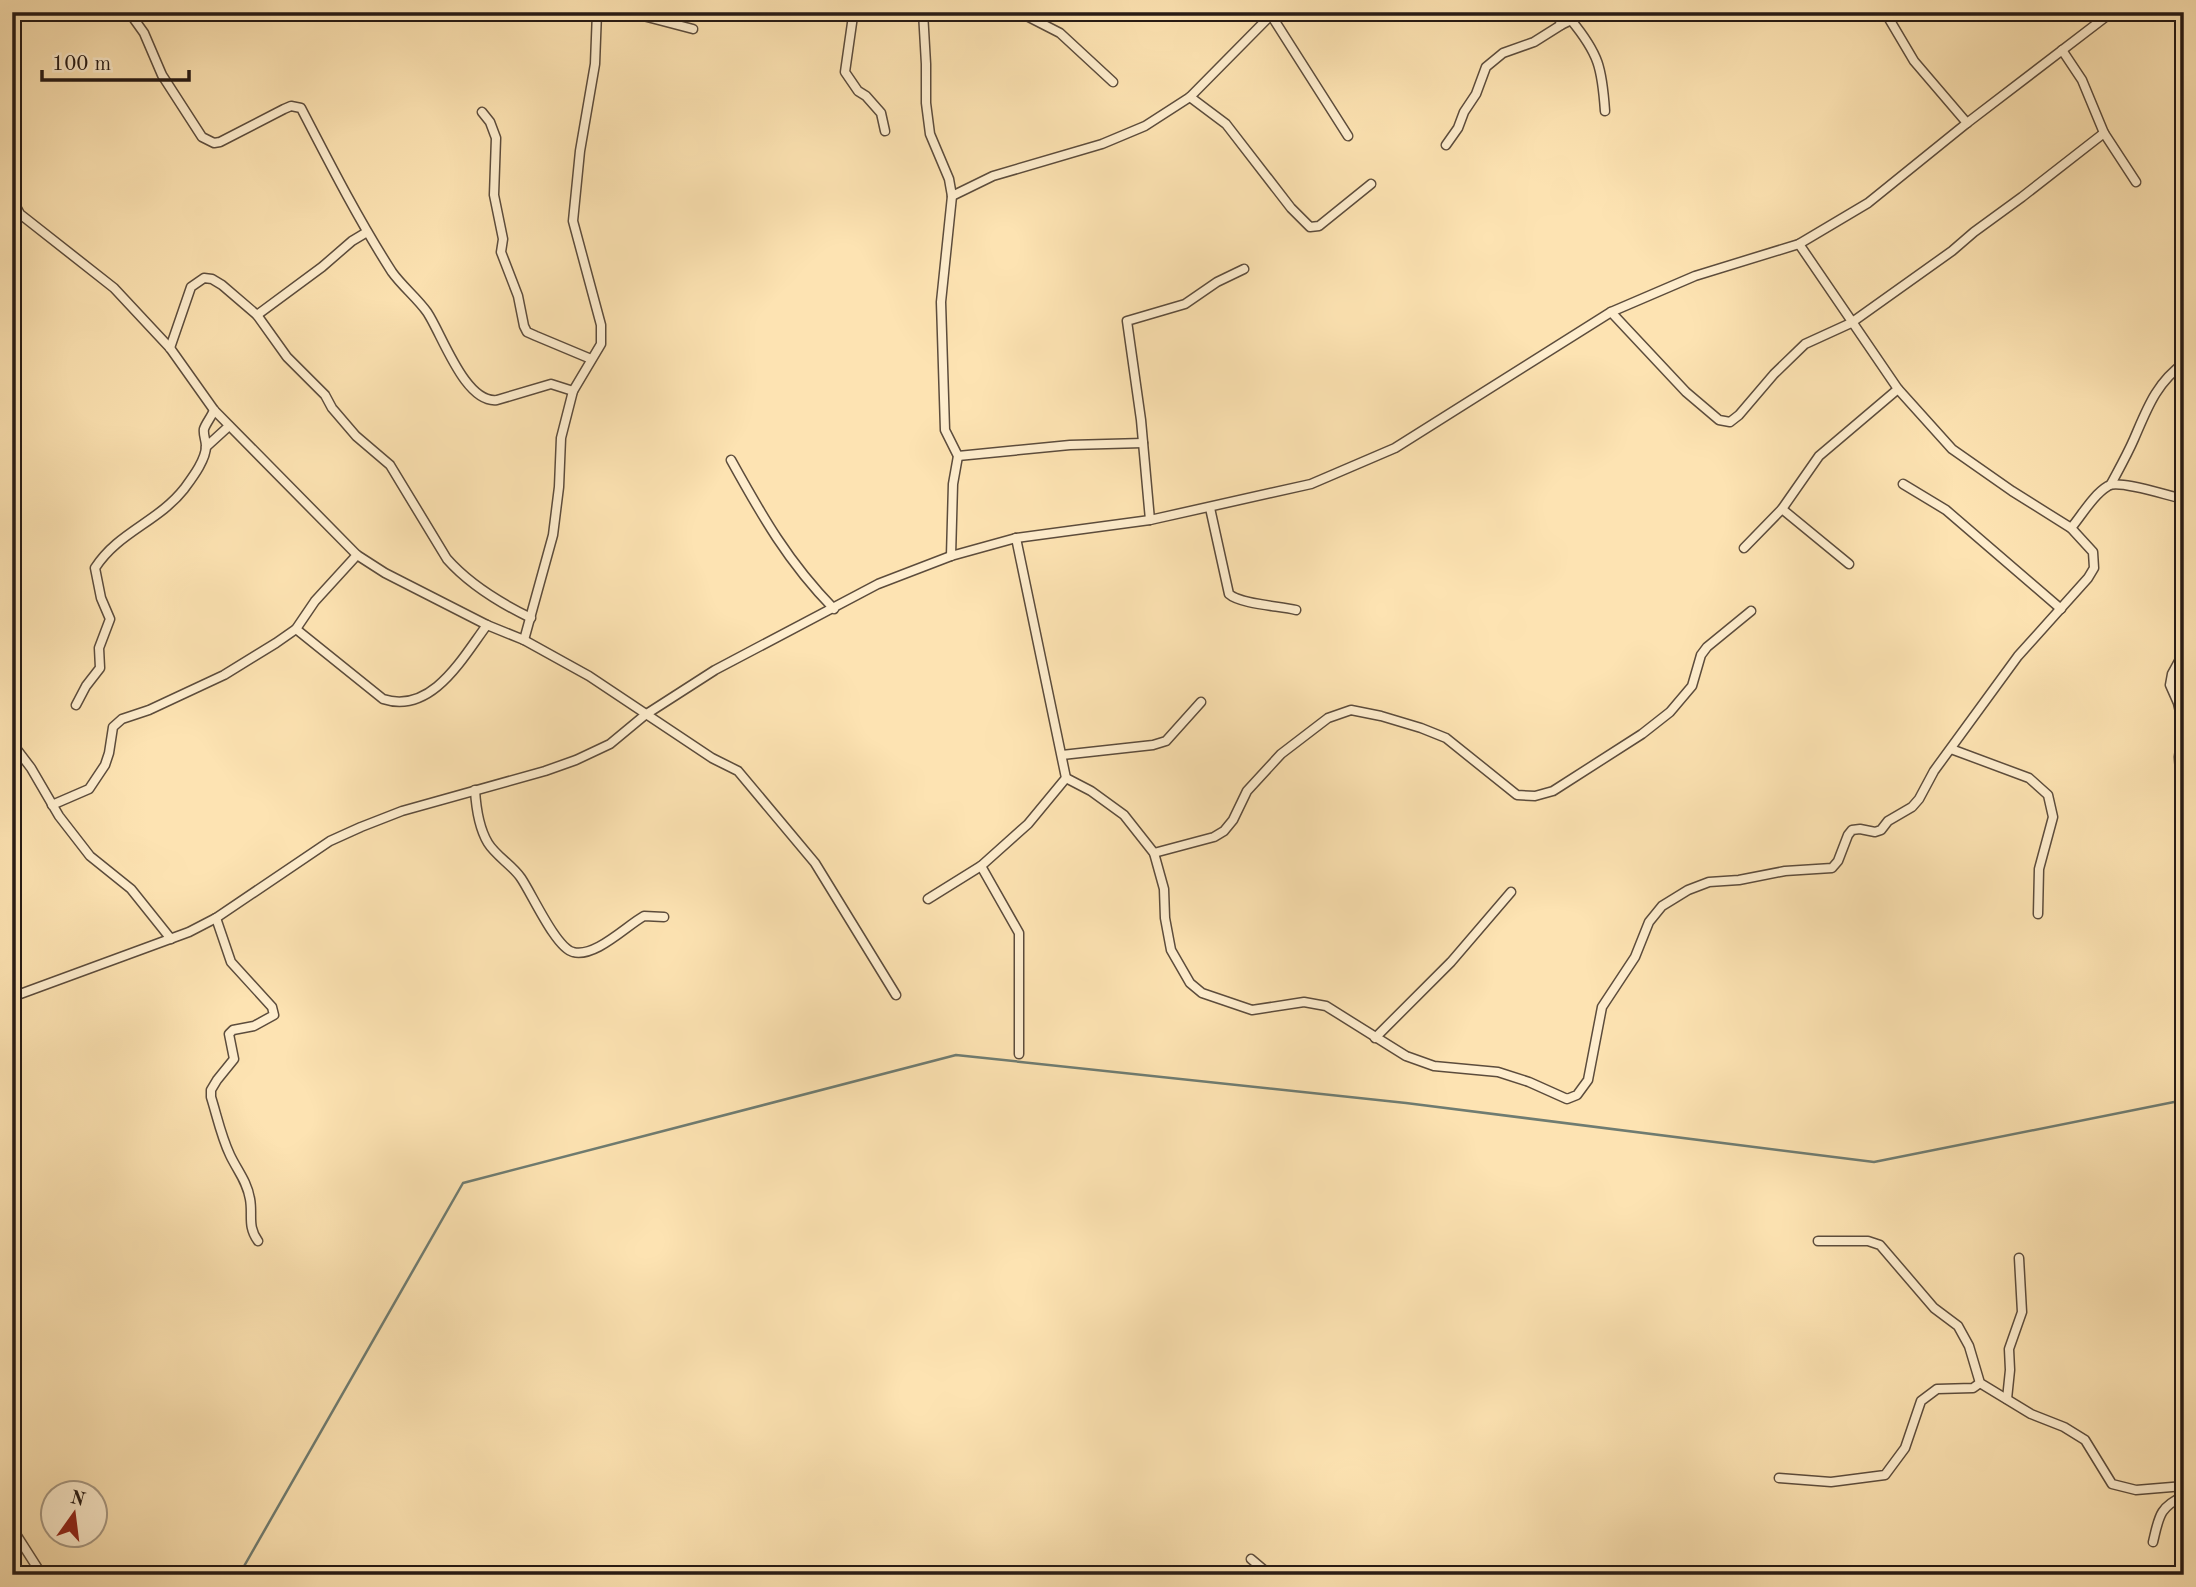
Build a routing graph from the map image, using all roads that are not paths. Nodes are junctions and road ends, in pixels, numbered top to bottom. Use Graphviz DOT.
graph roads {
  1 [pos="17,12"];
  2 [pos="129,12"];
  3 [pos="597,12"];
  4 [pos="628,12"];
  5 [pos="856,12"];
  6 [pos="923,12"];
  7 [pos="1019,12"];
  8 [pos="1558,12"];
  9 [pos="1588,12"];
  10 [pos="1885,12"];
  11 [pos="2112,12"];
  12 [pos="1273,14"];
  13 [pos="1571,20"];
  14 [pos="1561,25"];
  15 [pos="693,29"];
  16 [pos="12,30"];
  17 [pos="2062,50"];
  18 [pos="1113,82"];
  19 [pos="1190,97"];
  20 [pos="1605,111"];
  21 [pos="482,112"];
  22 [pos="1966,123"];
  23 [pos="885,131"];
  24 [pos="2104,133"];
  25 [pos="1348,136"];
  26 [pos="1446,145"];
  27 [pos="2136,182"];
  28 [pos="1371,184"];
  29 [pos="951,196"];
  30 [pos="12,199"];
  31 [pos="367,232"];
  32 [pos="1799,244"];
  33 [pos="1244,269"];
  34 [pos="1611,312"];
  35 [pos="257,314"];
  36 [pos="1851,323"];
  37 [pos="170,348"];
  38 [pos="591,359"];
  39 [pos="2184,363"];
  40 [pos="1898,389"];
  41 [pos="573,391"];
  42 [pos="214,410"];
  43 [pos="229,426"];
  44 [pos="1143,443"];
  45 [pos="206,447"];
  46 [pos="958,456"];
  47 [pos="730,460"];
  48 [pos="1903,484"];
  49 [pos="2111,484"];
  50 [pos="2184,499"];
  51 [pos="1210,508"];
  52 [pos="1782,509"];
  53 [pos="1150,520"];
  54 [pos="2071,528"];
  55 [pos="1016,538"];
  56 [pos="1744,548"];
  57 [pos="357,555"];
  58 [pos="951,556"];
  59 [pos="1849,564"];
  60 [pos="2061,608"];
  61 [pos="834,609"];
  62 [pos="1296,610"];
  63 [pos="1751,611"];
  64 [pos="531,618"];
  65 [pos="487,625"];
  66 [pos="296,629"];
  67 [pos="524,640"];
  68 [pos="2184,652"];
  69 [pos="1201,702"];
  70 [pos="76,705"];
  71 [pos="645,715"];
  72 [pos="12,743"];
  73 [pos="1951,749"];
  74 [pos="1062,755"];
  75 [pos="1066,778"];
  76 [pos="475,790"];
  77 [pos="52,805"];
  78 [pos="2184,834"];
  79 [pos="1154,853"];
  80 [pos="981,866"];
  81 [pos="1511,892"];
  82 [pos="928,898"];
  83 [pos="2038,914"];
  84 [pos="664,917"];
  85 [pos="216,918"];
  86 [pos="171,939"];
  87 [pos="896,995"];
  88 [pos="12,997"];
  89 [pos="1375,1038"];
  90 [pos="1019,1055"];
  91 [pos="258,1241"];
  92 [pos="1818,1241"];
  93 [pos="2019,1258"];
  94 [pos="1980,1383"];
  95 [pos="2007,1399"];
  96 [pos="1779,1478"];
  97 [pos="2184,1486"];
  98 [pos="2184,1496"];
  99 [pos="12,1528"];
  100 [pos="2153,1542"];
  101 [pos="1251,1559"];
  102 [pos="42,1575"];
  103 [pos="1270,1575"];
  1 -- 16 [label="street"];
  2 -- 31 [label="street"];
  3 -- 38 [label="street"];
  4 -- 15 [label="street"];
  5 -- 23 [label="street"];
  6 -- 29 [label="street"];
  7 -- 18 [label="street"];
  8 -- 14 [label="street"];
  9 -- 13 [label="street"];
  10 -- 22 [label="street"];
  11 -- 17 [label="street"];
  12 -- 19 [label="street"];
  12 -- 25 [label="street"];
  13 -- 14 [label="street"];
  13 -- 20 [label="street"];
  14 -- 26 [label="street"];
  17 -- 22 [label="street"];
  17 -- 24 [label="street"];
  19 -- 28 [label="street"];
  19 -- 29 [label="street"];
  21 -- 38 [label="street"];
  22 -- 32 [label="street"];
  24 -- 27 [label="street"];
  24 -- 36 [label="street"];
  29 -- 46 [label="street"];
  30 -- 37 [label="street"];
  31 -- 35 [label="street"];
  31 -- 41 [label="street"];
  32 -- 34 [label="street"];
  32 -- 36 [label="street"];
  33 -- 44 [label="street"];
  34 -- 36 [label="street"];
  34 -- 51 [label="street"];
  35 -- 37 [label="street"];
  35 -- 64 [label="street"];
  36 -- 40 [label="street"];
  37 -- 42 [label="street"];
  38 -- 41 [label="street"];
  39 -- 49 [label="street"];
  40 -- 52 [label="street"];
  40 -- 54 [label="street"];
  41 -- 64 [label="street"];
  42 -- 43 [label="street"];
  42 -- 45 [label="street"];
  43 -- 45 [label="street"];
  43 -- 57 [label="street"];
  44 -- 46 [label="street"];
  44 -- 53 [label="street"];
  45 -- 70 [label="street"];
  46 -- 58 [label="street"];
  47 -- 61 [label="street"];
  48 -- 60 [label="street"];
  49 -- 50 [label="street"];
  49 -- 54 [label="street"];
  51 -- 53 [label="street"];
  51 -- 62 [label="street"];
  52 -- 56 [label="street"];
  52 -- 59 [label="street"];
  53 -- 55 [label="street"];
  54 -- 60 [label="street"];
  55 -- 58 [label="street"];
  55 -- 74 [label="street"];
  57 -- 65 [label="street"];
  57 -- 66 [label="street"];
  58 -- 61 [label="street"];
  60 -- 73 [label="street"];
  61 -- 71 [label="street"];
  63 -- 79 [label="street"];
  64 -- 67 [label="street"];
  65 -- 66 [label="street"];
  65 -- 67 [label="street"];
  66 -- 77 [label="street"];
  67 -- 71 [label="street"];
  68 -- 78 [label="street"];
  69 -- 74 [label="street"];
  71 -- 76 [label="street"];
  71 -- 87 [label="street"];
  72 -- 77 [label="street"];
  73 -- 83 [label="street"];
  73 -- 89 [label="street"];
  74 -- 75 [label="street"];
  75 -- 79 [label="street"];
  75 -- 80 [label="street"];
  76 -- 84 [label="street"];
  76 -- 85 [label="street"];
  77 -- 86 [label="street"];
  79 -- 89 [label="street"];
  80 -- 82 [label="street"];
  80 -- 90 [label="street"];
  81 -- 89 [label="street"];
  85 -- 86 [label="street"];
  85 -- 91 [label="street"];
  86 -- 88 [label="street"];
  92 -- 94 [label="street"];
  93 -- 95 [label="street"];
  94 -- 95 [label="street"];
  94 -- 96 [label="street"];
  95 -- 97 [label="street"];
  98 -- 100 [label="street"];
  99 -- 102 [label="street"];
  101 -- 103 [label="street"];
}
